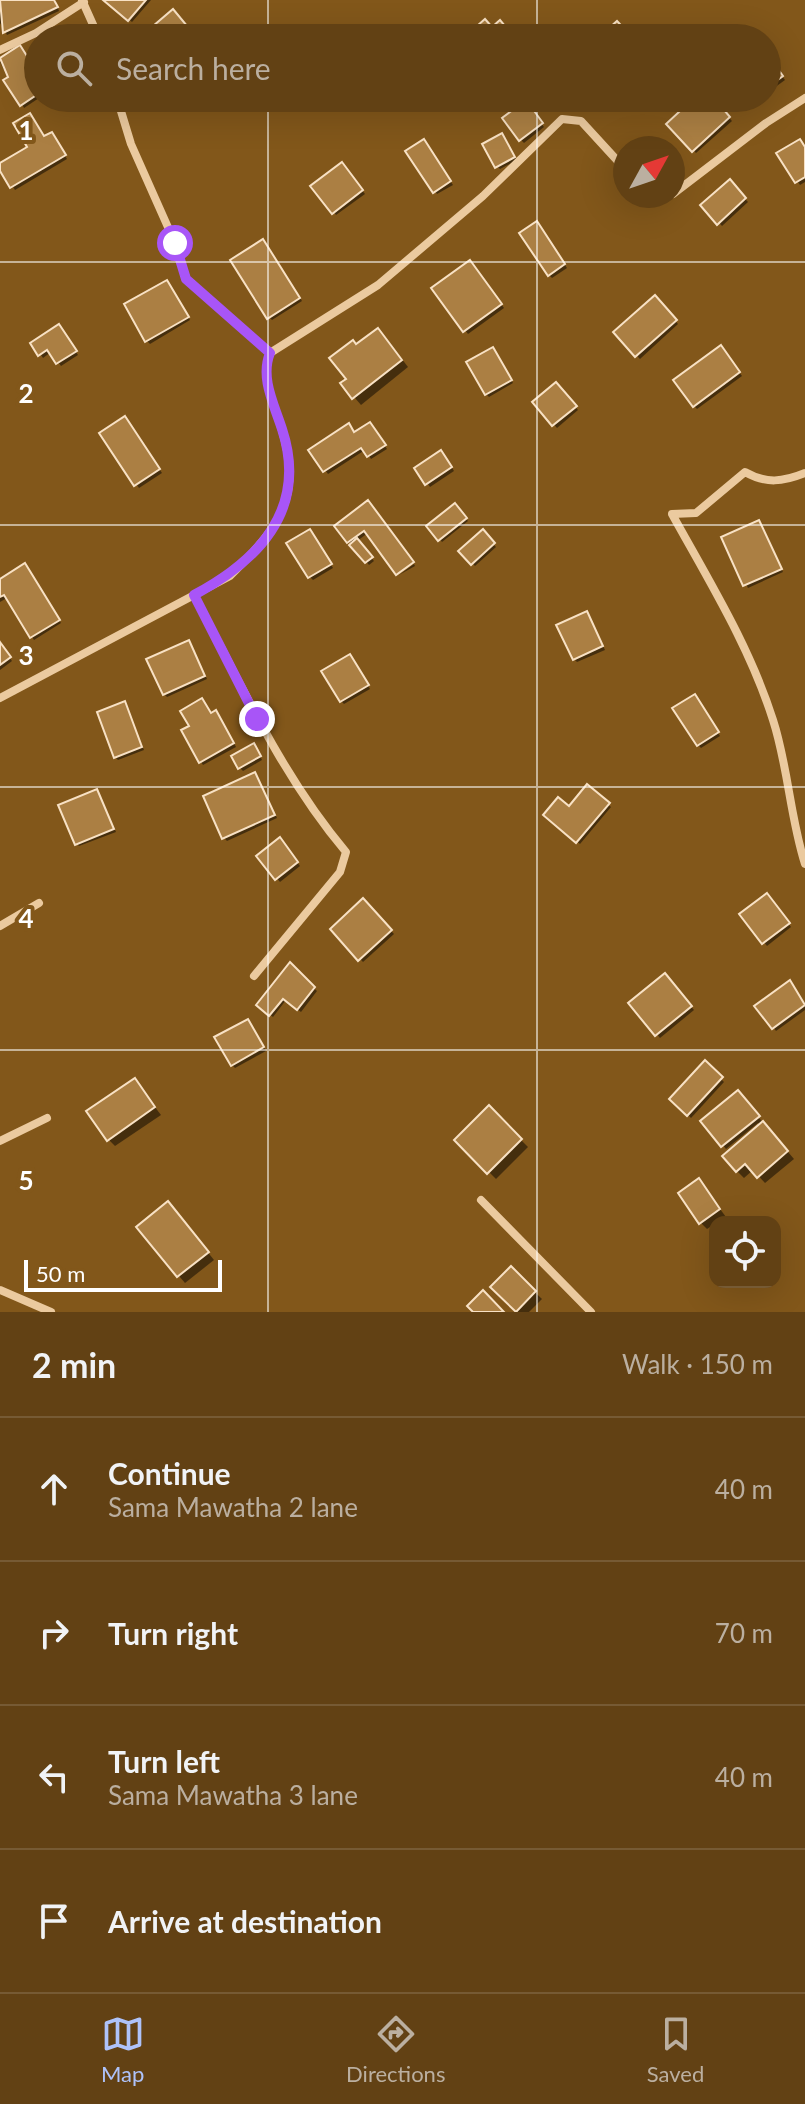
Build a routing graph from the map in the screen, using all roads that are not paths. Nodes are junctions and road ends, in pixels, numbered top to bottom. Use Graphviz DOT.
graph roads {
  1 [pos="83,1"];
  2 [pos="49,24"];
  3 [pos="93,24"];
  4 [pos="24,39"];
  5 [pos="0,50"];
  6 [pos="805,98"];
  7 [pos="121,112"];
  8 [pos="613,156"];
  9 [pos="685,185"];
  10 [pos="270,353"];
  11 [pos="805,473"];
  12 [pos="194,595"];
  13 [pos="0,698"];
  14 [pos="805,864"];
  15 [pos="39,903"];
  16 [pos="0,926"];
  17 [pos="254,976"];
  18 [pos="47,1118"];
  19 [pos="0,1141"];
  20 [pos="481,1200"];
  21 [pos="0,1290"];
  22 [pos="51,1312"];
  23 [pos="591,1312"];
  1 -- 2 [label="street"];
  1 -- 3 [label="street"];
  4 -- 5 [label="street"];
  6 -- 9 [label="street"];
  7 -- 10 [label="street"];
  8 -- 10 [label="street"];
  10 -- 12 [label="street"];
  11 -- 14 [label="street"];
  12 -- 13 [label="street"];
  12 -- 17 [label="street"];
  15 -- 16 [label="street"];
  18 -- 19 [label="street"];
  20 -- 23 [label="street"];
  21 -- 22 [label="street"];
}
